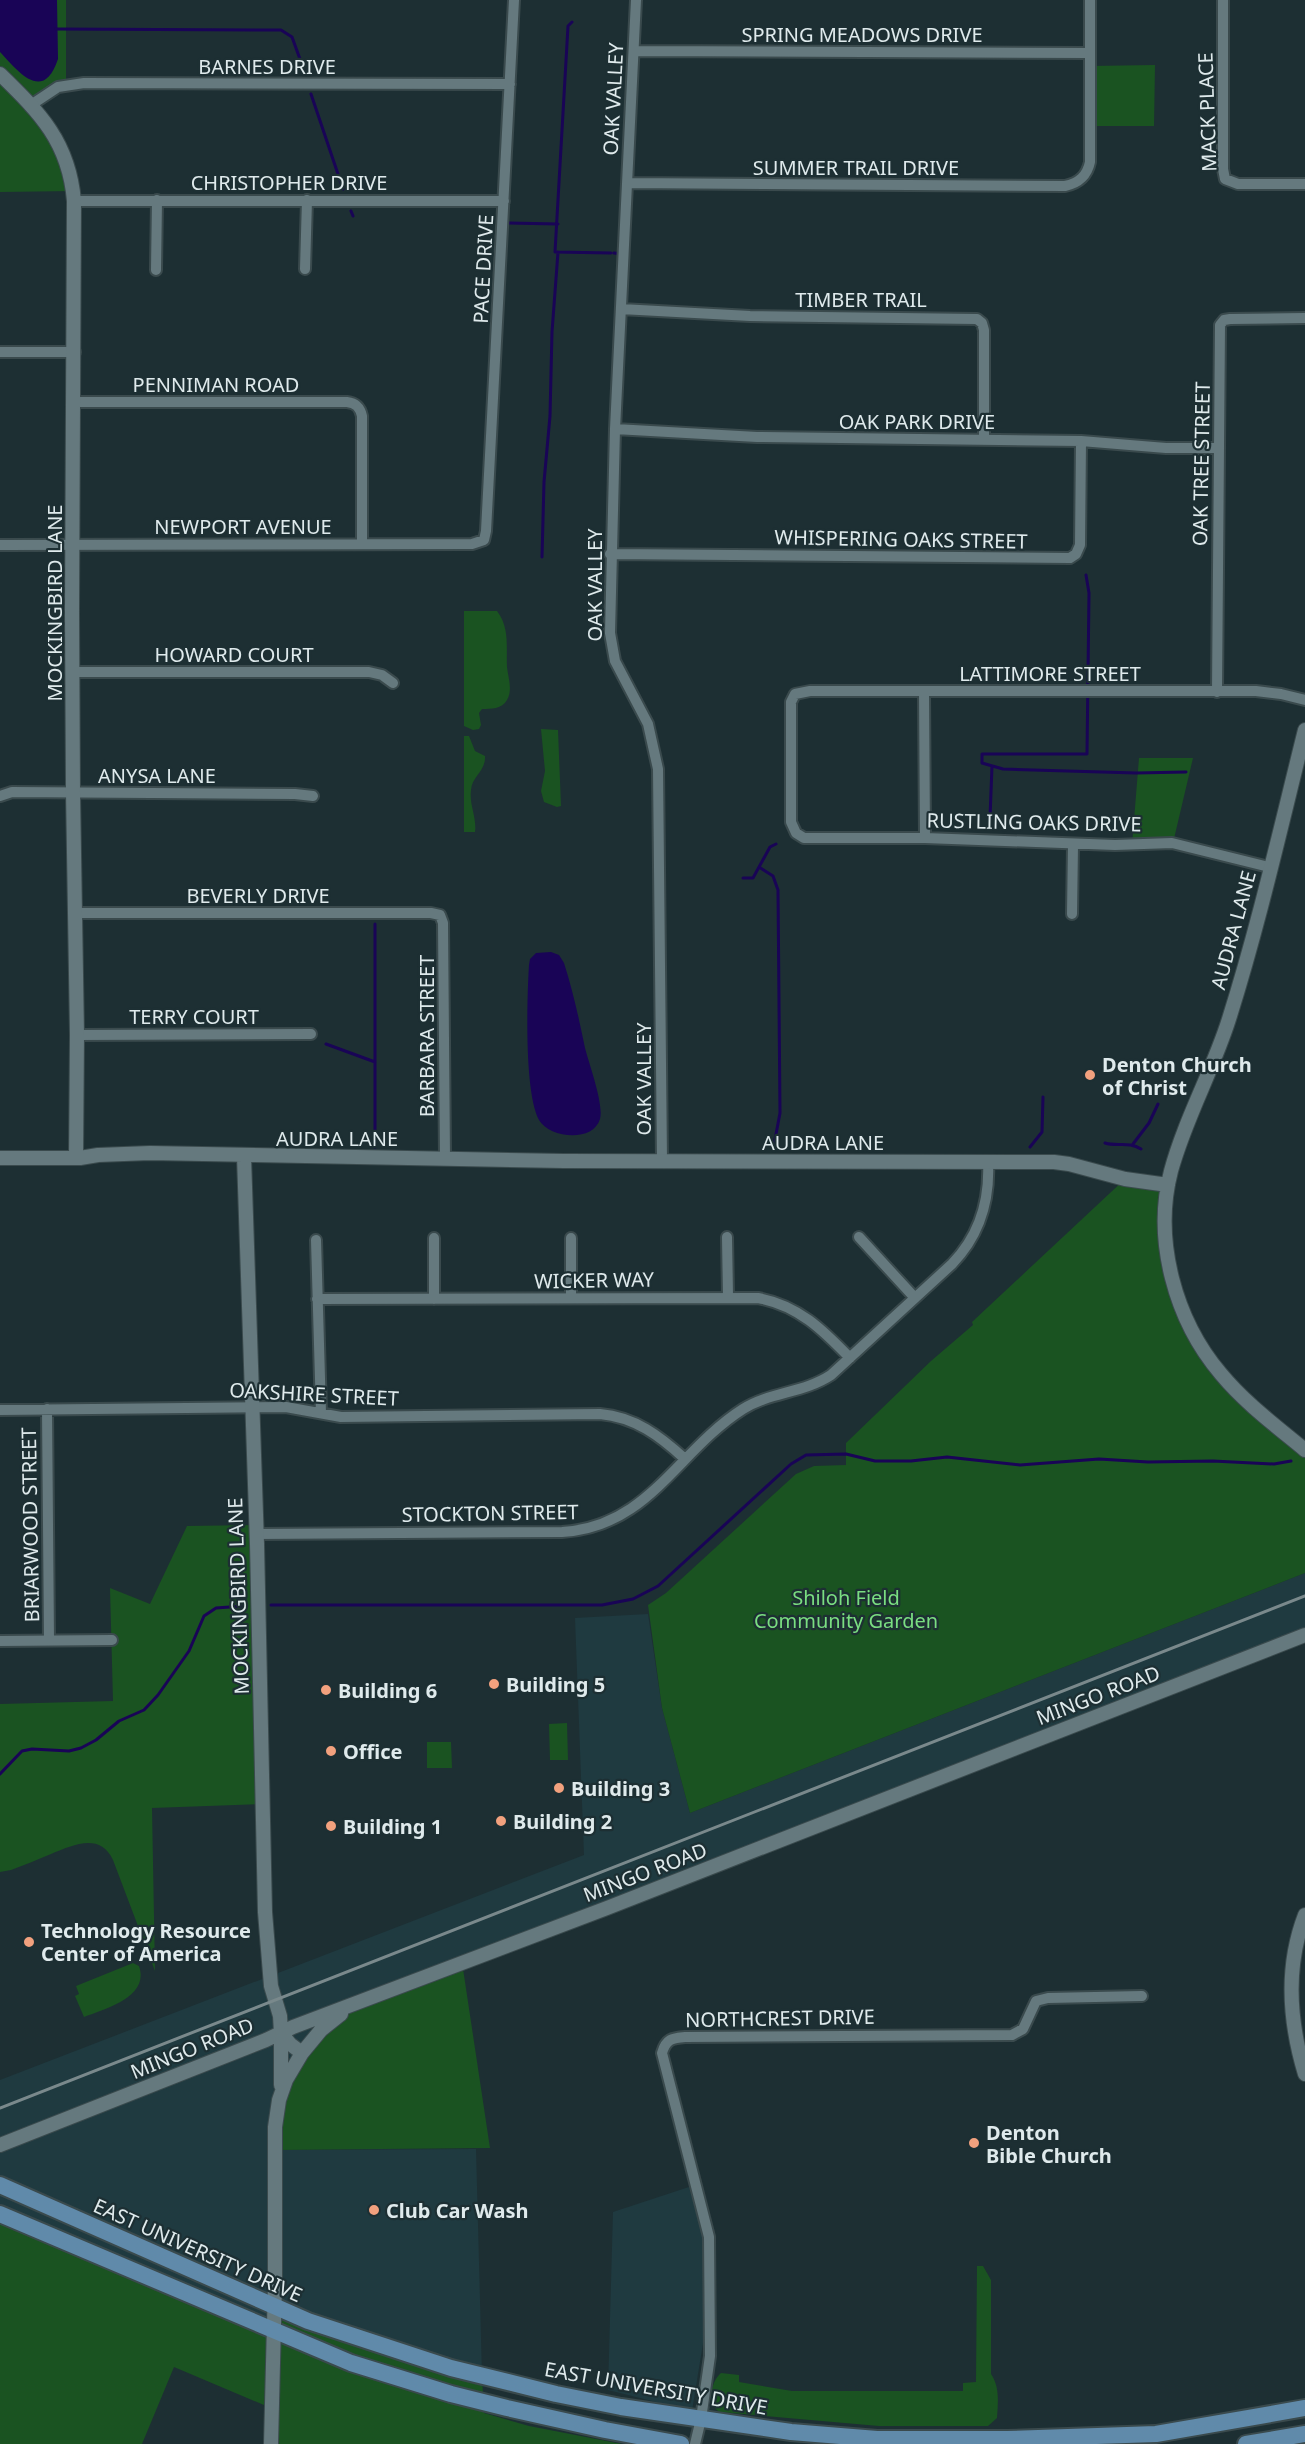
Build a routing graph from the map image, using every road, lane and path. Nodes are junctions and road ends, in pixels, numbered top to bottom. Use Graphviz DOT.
graph roads {
  1 [pos="514,0"];
  2 [pos="636,0"];
  3 [pos="1090,0"];
  4 [pos="1223,0"];
  5 [pos="634,51"];
  6 [pos="1090,53"];
  7 [pos="0,74"];
  8 [pos="510,84"];
  9 [pos="31,105"];
  10 [pos="627,183"];
  11 [pos="1305,184"];
  12 [pos="157,200"];
  13 [pos="307,200"];
  14 [pos="74,201"];
  15 [pos="504,201"];
  16 [pos="305,269"];
  17 [pos="156,270"];
  18 [pos="621,309"];
  19 [pos="1305,318"];
  20 [pos="0,352"];
  21 [pos="75,352"];
  22 [pos="74,402"];
  23 [pos="615,429"];
  24 [pos="984,439"];
  25 [pos="1081,441"];
  26 [pos="1219,448"];
  27 [pos="484,540"];
  28 [pos="73,543"];
  29 [pos="0,544"];
  30 [pos="362,544"];
  31 [pos="610,554"];
  32 [pos="72,672"];
  33 [pos="393,683"];
  34 [pos="924,691"];
  35 [pos="1217,692"];
  36 [pos="1305,700"];
  37 [pos="1305,730"];
  38 [pos="73,792"];
  39 [pos="0,796"];
  40 [pos="313,796"];
  41 [pos="796,833"];
  42 [pos="925,838"];
  43 [pos="1073,845"];
  44 [pos="1269,867"];
  45 [pos="75,913"];
  46 [pos="1072,914"];
  47 [pos="440,915"];
  48 [pos="311,1034"];
  49 [pos="77,1035"];
  50 [pos="244,1157"];
  51 [pos="0,1158"];
  52 [pos="76,1158"];
  53 [pos="445,1158"];
  54 [pos="662,1161"];
  55 [pos="988,1162"];
  56 [pos="1168,1185"];
  57 [pos="727,1237"];
  58 [pos="859,1237"];
  59 [pos="434,1238"];
  60 [pos="571,1238"];
  61 [pos="316,1240"];
  62 [pos="728,1296"];
  63 [pos="571,1298"];
  64 [pos="915,1298"];
  65 [pos="317,1299"];
  66 [pos="434,1299"];
  67 [pos="850,1358"];
  68 [pos="251,1407"];
  69 [pos="46,1409"];
  70 [pos="0,1410"];
  71 [pos="321,1413"];
  72 [pos="1305,1450"];
  73 [pos="685,1459"];
  74 [pos="256,1534"];
  75 [pos="1305,1635"];
  76 [pos="49,1640"];
  77 [pos="0,1641"];
  78 [pos="112,1641"];
  79 [pos="1305,1915"];
  80 [pos="1142,1996"];
  81 [pos="364,2002"];
  82 [pos="281,2033"];
  83 [pos="302,2053"];
  84 [pos="1305,2074"];
  85 [pos="279,2100"];
  86 [pos="0,2145"];
  87 [pos="1,2185"];
  88 [pos="0,2214"];
  89 [pos="273,2306"];
  90 [pos="273,2331"];
  91 [pos="1305,2408"];
  92 [pos="701,2420"];
  93 [pos="1305,2434"];
  94 [pos="271,2444"];
  95 [pos="681,2444"];
  96 [pos="695,2444"];
  97 [pos="1246,2444"];
  1 -- 8 [label="street, PACE DRIVE"];
  2 -- 5 [label="street, OAK VALLEY"];
  3 -- 6 [label="street"];
  4 -- 11 [label="street, MACK PLACE"];
  5 -- 6 [label="street, SPRING MEADOWS DRIVE"];
  5 -- 10 [label="street, OAK VALLEY"];
  6 -- 10 [label="street, SUMMER TRAIL DRIVE"];
  7 -- 9 [label="street, MOCKINGBIRD LANE"];
  8 -- 9 [label="street, BARNES DRIVE"];
  8 -- 15 [label="street, PACE DRIVE"];
  9 -- 14 [label="street, MOCKINGBIRD LANE"];
  10 -- 18 [label="street, OAK VALLEY"];
  12 -- 13 [label="street, CHRISTOPHER DRIVE"];
  12 -- 14 [label="street, CHRISTOPHER DRIVE"];
  12 -- 17 [label="street"];
  13 -- 15 [label="street, CHRISTOPHER DRIVE"];
  13 -- 16 [label="street"];
  14 -- 21 [label="street, MOCKINGBIRD LANE"];
  15 -- 27 [label="street, PACE DRIVE"];
  18 -- 23 [label="street, OAK VALLEY"];
  18 -- 24 [label="street, TIMBER TRAIL"];
  19 -- 26 [label="street, OAK TREE STREET"];
  20 -- 21 [label="street"];
  21 -- 22 [label="street, MOCKINGBIRD LANE"];
  22 -- 28 [label="street, MOCKINGBIRD LANE"];
  22 -- 30 [label="street, PENNIMAN ROAD"];
  23 -- 24 [label="street, OAK PARK DRIVE"];
  23 -- 31 [label="street, OAK VALLEY"];
  24 -- 25 [label="street, OAK PARK DRIVE"];
  25 -- 26 [label="street, OAK PARK DRIVE"];
  25 -- 31 [label="street, WHISPERING OAKS STREET"];
  26 -- 35 [label="street, OAK TREE STREET"];
  27 -- 30 [label="street, NEWPORT AVENUE"];
  28 -- 29 [label="street, NEWPORT AVENUE"];
  28 -- 30 [label="street, NEWPORT AVENUE"];
  28 -- 32 [label="street, MOCKINGBIRD LANE"];
  31 -- 54 [label="street, OAK VALLEY"];
  32 -- 33 [label="street, HOWARD COURT"];
  32 -- 38 [label="street, MOCKINGBIRD LANE"];
  34 -- 35 [label="street, LATTIMORE STREET"];
  34 -- 41 [label="street, LATTIMORE STREET"];
  34 -- 42 [label="street"];
  35 -- 36 [label="street, LATTIMORE STREET"];
  37 -- 44 [label="street, AUDRA LANE"];
  38 -- 39 [label="street, ANYSA LANE"];
  38 -- 40 [label="street, ANYSA LANE"];
  38 -- 45 [label="street, MOCKINGBIRD LANE"];
  41 -- 42 [label="street, RUSTLING OAKS DRIVE"];
  42 -- 43 [label="street, RUSTLING OAKS DRIVE"];
  43 -- 44 [label="street, RUSTLING OAKS DRIVE"];
  43 -- 46 [label="street"];
  44 -- 56 [label="street, AUDRA LANE"];
  45 -- 47 [label="street, BEVERLY DRIVE"];
  45 -- 49 [label="street, MOCKINGBIRD LANE"];
  47 -- 53 [label="street, BARBARA STREET"];
  48 -- 49 [label="street, TERRY COURT"];
  49 -- 52 [label="street, MOCKINGBIRD LANE"];
  50 -- 52 [label="street, AUDRA LANE"];
  50 -- 53 [label="street, AUDRA LANE"];
  50 -- 68 [label="street, MOCKINGBIRD LANE"];
  51 -- 52 [label="street, AUDRA LANE"];
  53 -- 54 [label="street, AUDRA LANE"];
  54 -- 55 [label="street, AUDRA LANE"];
  55 -- 56 [label="street, AUDRA LANE"];
  55 -- 64 [label="street, STOCKTON STREET"];
  56 -- 72 [label="street"];
  57 -- 62 [label="street"];
  58 -- 64 [label="street"];
  59 -- 66 [label="street"];
  60 -- 63 [label="street"];
  61 -- 65 [label="street"];
  62 -- 63 [label="street, WICKER WAY"];
  62 -- 67 [label="street, WICKER WAY"];
  63 -- 66 [label="street, WICKER WAY"];
  64 -- 67 [label="street, STOCKTON STREET"];
  65 -- 66 [label="street, WICKER WAY"];
  65 -- 71 [label="street"];
  67 -- 73 [label="street, STOCKTON STREET"];
  68 -- 69 [label="street, OAKSHIRE STREET"];
  68 -- 71 [label="street, OAKSHIRE STREET"];
  68 -- 74 [label="street, MOCKINGBIRD LANE"];
  69 -- 70 [label="street, OAKSHIRE STREET"];
  69 -- 76 [label="street, BRIARWOOD STREET"];
  71 -- 73 [label="street, OAKSHIRE STREET"];
  73 -- 74 [label="street, STOCKTON STREET"];
  74 -- 82 [label="street, MOCKINGBIRD LANE"];
  75 -- 81 [label="street, MINGO ROAD"];
  76 -- 77 [label="street"];
  76 -- 78 [label="street"];
  79 -- 84 [label="street"];
  80 -- 92 [label="street, NORTHCREST DRIVE"];
  81 -- 82 [label="street, MINGO ROAD"];
  81 -- 83 [label="street"];
  82 -- 83 [label="street"];
  82 -- 85 [label="street, MOCKINGBIRD LANE"];
  82 -- 86 [label="street, MINGO ROAD"];
  83 -- 85 [label="street"];
  85 -- 89 [label="street"];
  87 -- 89 [label="main road, EAST UNIVERSITY DRIVE"];
  88 -- 90 [label="main road"];
  89 -- 90 [label="street"];
  89 -- 92 [label="main road, EAST UNIVERSITY DRIVE"];
  90 -- 94 [label="street"];
  90 -- 95 [label="main road"];
  91 -- 92 [label="main road, EAST UNIVERSITY DRIVE"];
  92 -- 96 [label="street, NORTHCREST DRIVE"];
  93 -- 97 [label="main road"];
}
